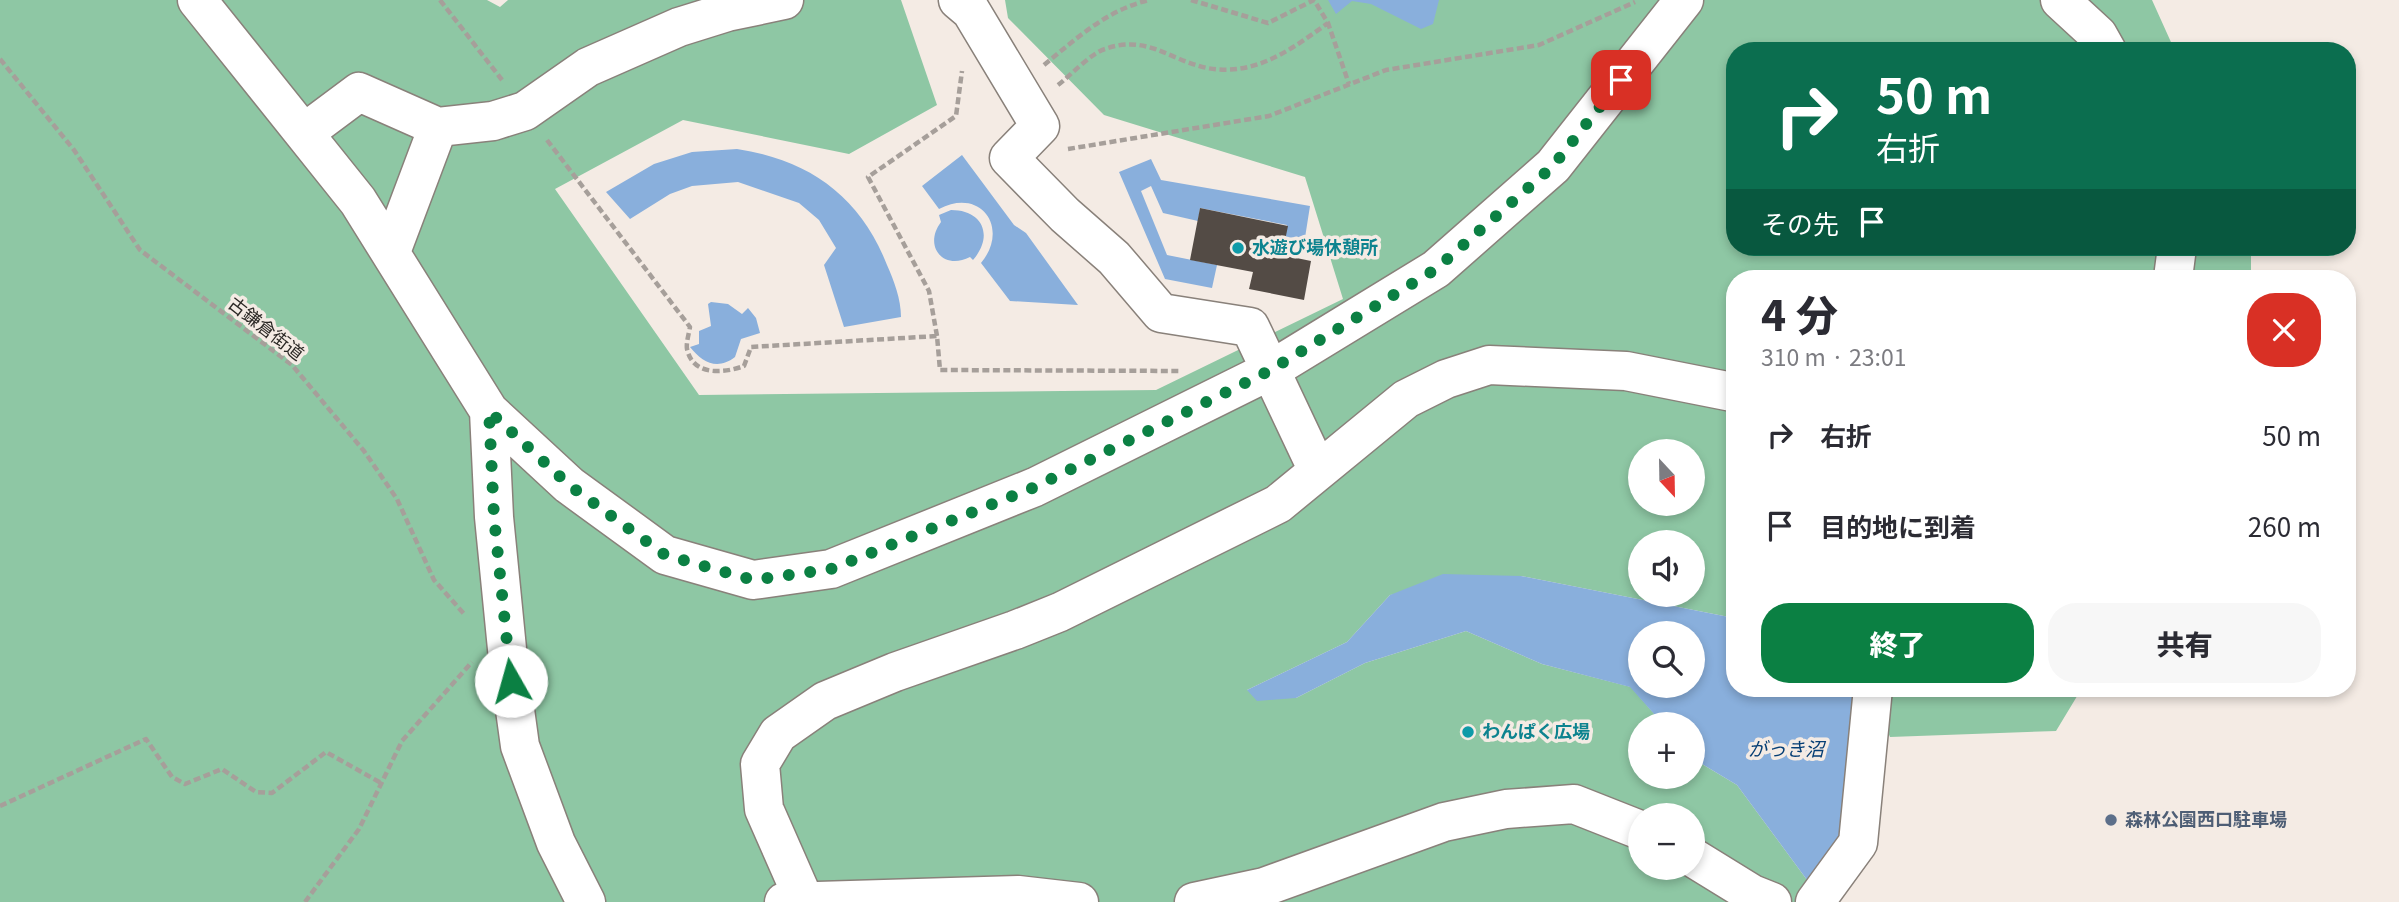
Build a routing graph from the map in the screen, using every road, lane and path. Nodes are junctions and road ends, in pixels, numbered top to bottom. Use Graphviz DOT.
graph roads {
  1 [pos="197,0"];
  2 [pos="440,0"];
  3 [pos="784,0"];
  4 [pos="1149,0"];
  5 [pos="1191,0"];
  6 [pos="1639,0"];
  7 [pos="1684,0"];
  8 [pos="2060,0"];
  9 [pos="965,6"];
  10 [pos="1328,23"];
  11 [pos="2102,42"];
  12 [pos="0,60"];
  13 [pos="1349,84"];
  14 [pos="1029,107"];
  15 [pos="525,111"];
  16 [pos="438,127"];
  17 [pos="304,133"];
  18 [pos="391,253"];
  19 [pos="937,336"];
  20 [pos="1187,371"];
  21 [pos="1269,371"];
  22 [pos="1726,391"];
  23 [pos="489,411"];
  24 [pos="1318,471"];
  25 [pos="497,634"];
  26 [pos="1872,697"];
  27 [pos="381,783"];
  28 [pos="0,807"];
  29 [pos="1628,825"];
  30 [pos="1705,865"];
  31 [pos="794,901"];
  32 [pos="305,902"];
  33 [pos="586,902"];
  34 [pos="1079,902"];
  35 [pos="1194,902"];
  36 [pos="1772,902"];
  37 [pos="1815,902"];
  1 -- 17 [label="street"];
  2 -- 15 [label="path"];
  3 -- 15 [label="street"];
  4 -- 14 [label="path"];
  5 -- 10 [label="path"];
  6 -- 13 [label="path"];
  7 -- 21 [label="street"];
  8 -- 11 [label="street"];
  9 -- 14 [label="street"];
  9 -- 19 [label="path"];
  10 -- 13 [label="path"];
  10 -- 14 [label="path"];
  12 -- 25 [label="path, 古鎌倉街道"];
  13 -- 14 [label="path"];
  14 -- 21 [label="street"];
  15 -- 16 [label="street"];
  15 -- 19 [label="path"];
  16 -- 17 [label="street"];
  16 -- 18 [label="street"];
  17 -- 18 [label="street"];
  18 -- 23 [label="street"];
  19 -- 20 [label="path"];
  21 -- 23 [label="street"];
  21 -- 24 [label="street"];
  22 -- 24 [label="street"];
  23 -- 25 [label="street"];
  24 -- 31 [label="street"];
  25 -- 27 [label="path"];
  25 -- 33 [label="street"];
  26 -- 37 [label="street"];
  27 -- 28 [label="path"];
  27 -- 32 [label="path"];
  29 -- 35 [label="street"];
  30 -- 36 [label="street"];
  31 -- 34 [label="street"];
}
